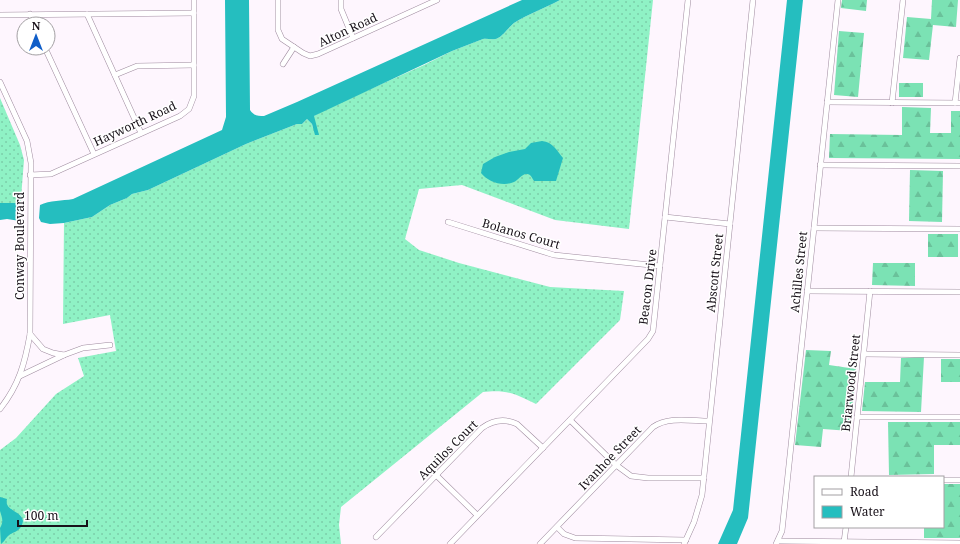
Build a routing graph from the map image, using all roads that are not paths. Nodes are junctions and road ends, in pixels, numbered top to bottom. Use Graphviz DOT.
graph roads {
  1 [pos="194,0"];
  2 [pos="278,0"];
  3 [pos="341,0"];
  4 [pos="437,0"];
  5 [pos="688,0"];
  6 [pos="753,0"];
  7 [pos="838,0"];
  8 [pos="903,0"];
  9 [pos="194,13"];
  10 [pos="30,14"];
  11 [pos="87,14"];
  12 [pos="0,15"];
  13 [pos="353,38"];
  14 [pos="294,47"];
  15 [pos="49,56"];
  16 [pos="960,58"];
  17 [pos="283,64"];
  18 [pos="194,66"];
  19 [pos="115,75"];
  20 [pos="0,82"];
  21 [pos="827,102"];
  22 [pos="892,103"];
  23 [pos="958,103"];
  24 [pos="141,133"];
  25 [pos="94,154"];
  26 [pos="820,165"];
  27 [pos="960,166"];
  28 [pos="30,175"];
  29 [pos="666,217"];
  30 [pos="448,222"];
  31 [pos="730,224"];
  32 [pos="814,228"];
  33 [pos="960,229"];
  34 [pos="660,266"];
  35 [pos="807,291"];
  36 [pos="870,291"];
  37 [pos="960,292"];
  38 [pos="30,334"];
  39 [pos="110,345"];
  40 [pos="864,354"];
  41 [pos="64,355"];
  42 [pos="960,355"];
  43 [pos="20,376"];
  44 [pos="0,409"];
  45 [pos="857,416"];
  46 [pos="960,417"];
  47 [pos="570,420"];
  48 [pos="709,421"];
  49 [pos="543,448"];
  50 [pos="616,465"];
  51 [pos="436,475"];
  52 [pos="851,476"];
  53 [pos="704,478"];
  54 [pos="944,480"];
  55 [pos="960,480"];
  56 [pos="477,515"];
  57 [pos="557,526"];
  58 [pos="846,528"];
  59 [pos="376,537"];
  60 [pos="685,542"];
  61 [pos="844,542"];
  62 [pos="777,543"];
  63 [pos="960,543"];
  64 [pos="451,544"];
  65 [pos="540,544"];
  1 -- 9 [label="street, Hayworth Road"];
  2 -- 14 [label="street, Alton Road"];
  3 -- 13 [label="street"];
  4 -- 13 [label="street, Alton Road"];
  5 -- 29 [label="street, Beacon Drive"];
  6 -- 31 [label="street, Abscott Street"];
  7 -- 21 [label="street, Achilles Street"];
  8 -- 22 [label="street"];
  9 -- 11 [label="street"];
  9 -- 18 [label="street, Hayworth Road"];
  10 -- 11 [label="street"];
  10 -- 12 [label="street"];
  11 -- 19 [label="street"];
  13 -- 14 [label="street, Alton Road"];
  14 -- 17 [label="street"];
  15 -- 25 [label="street"];
  16 -- 23 [label="street"];
  18 -- 19 [label="street"];
  18 -- 24 [label="street, Hayworth Road"];
  19 -- 24 [label="street"];
  20 -- 28 [label="street, Conway Boulevard"];
  21 -- 22 [label="street"];
  21 -- 26 [label="street, Achilles Street"];
  22 -- 23 [label="street"];
  24 -- 25 [label="street, Hayworth Road"];
  25 -- 28 [label="street, Hayworth Road"];
  26 -- 27 [label="street"];
  26 -- 32 [label="street, Achilles Street"];
  28 -- 38 [label="street, Conway Boulevard"];
  29 -- 31 [label="street"];
  29 -- 34 [label="street, Beacon Drive"];
  30 -- 34 [label="street, Bolanos Court"];
  31 -- 48 [label="street, Abscott Street"];
  32 -- 33 [label="street"];
  32 -- 35 [label="street, Achilles Street"];
  34 -- 47 [label="street, Beacon Drive"];
  35 -- 36 [label="street"];
  35 -- 62 [label="street, Achilles Street"];
  36 -- 37 [label="street"];
  36 -- 40 [label="street, Briarwood Street"];
  38 -- 41 [label="street"];
  38 -- 43 [label="street, Conway Boulevard"];
  39 -- 41 [label="street"];
  40 -- 42 [label="street"];
  40 -- 45 [label="street, Briarwood Street"];
  41 -- 43 [label="street"];
  43 -- 44 [label="street, Conway Boulevard"];
  45 -- 46 [label="street"];
  45 -- 52 [label="street, Briarwood Street"];
  47 -- 49 [label="street, Beacon Drive"];
  47 -- 50 [label="street"];
  48 -- 50 [label="street, Ivanhoe Street"];
  48 -- 53 [label="street, Abscott Street"];
  49 -- 51 [label="street, Aquilos Court"];
  49 -- 56 [label="street, Beacon Drive"];
  50 -- 53 [label="street"];
  50 -- 57 [label="street, Ivanhoe Street"];
  51 -- 56 [label="street"];
  51 -- 59 [label="street, Aquilos Court"];
  53 -- 60 [label="street, Abscott Street"];
  54 -- 55 [label="street"];
  56 -- 64 [label="street, Beacon Drive"];
  57 -- 60 [label="street"];
  57 -- 65 [label="street, Ivanhoe Street"];
  58 -- 61 [label="street"];
  61 -- 62 [label="street"];
  61 -- 63 [label="street"];
}
